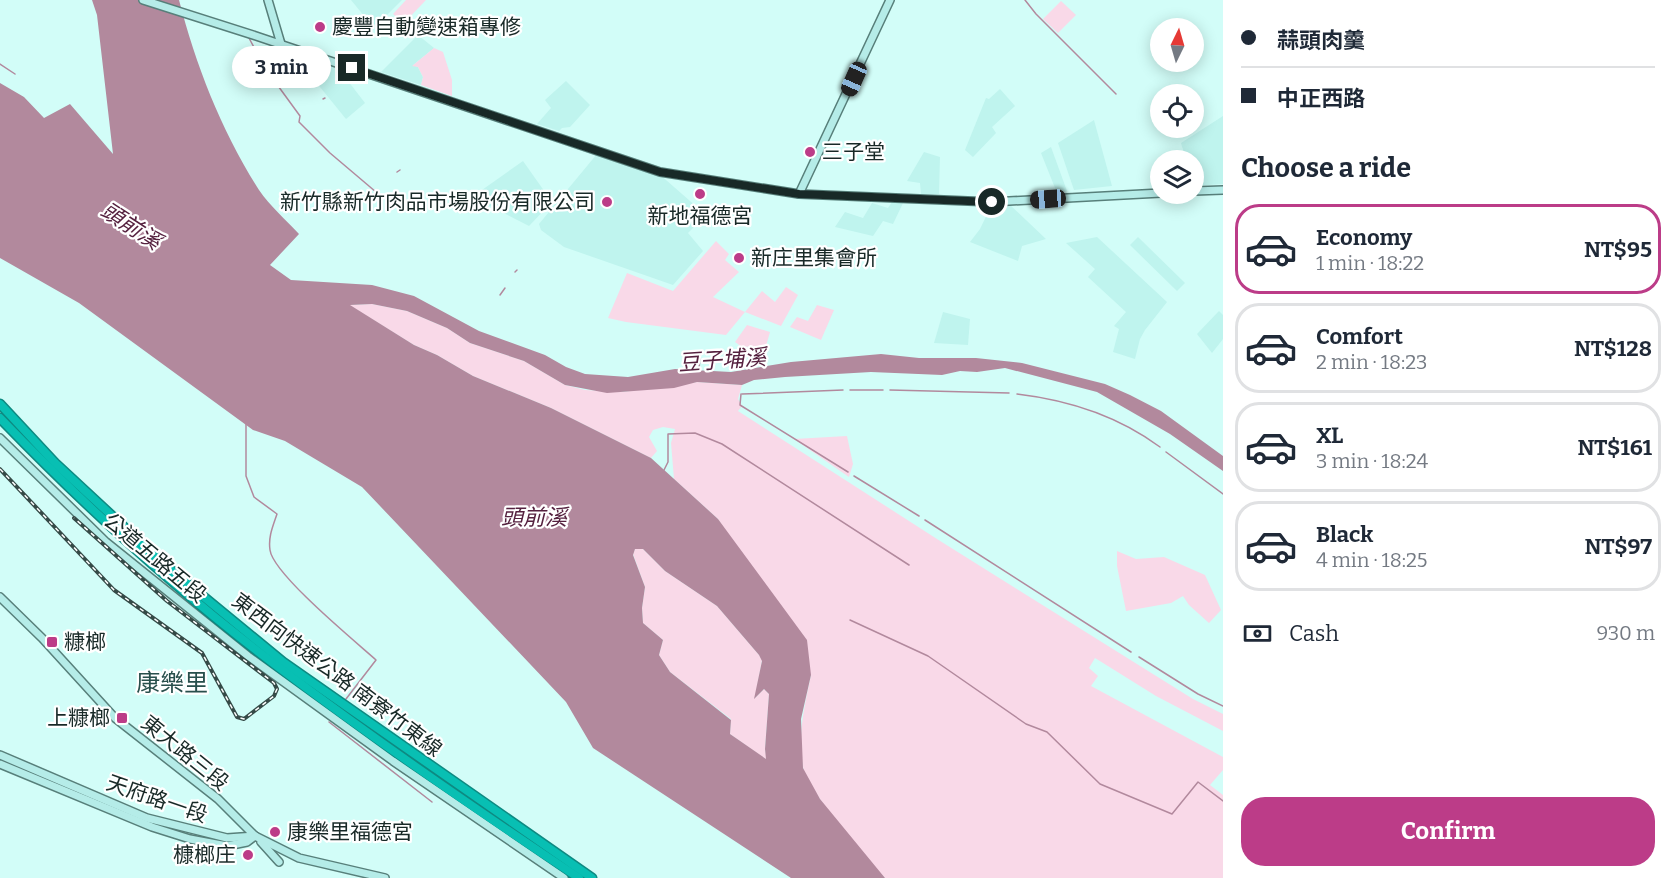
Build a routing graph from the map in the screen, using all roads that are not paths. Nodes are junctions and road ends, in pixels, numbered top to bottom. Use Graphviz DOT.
graph roads {
  1 [pos="143,0"];
  2 [pos="268,0"];
  3 [pos="890,0"];
  4 [pos="281,44"];
  5 [pos="1223,190"];
  6 [pos="1204,191"];
  7 [pos="1150,193"];
  8 [pos="799,194"];
  9 [pos="0,404"];
  10 [pos="0,418"];
  11 [pos="0,438"];
  12 [pos="0,597"];
  13 [pos="0,755"];
  14 [pos="0,764"];
  15 [pos="255,836"];
  16 [pos="279,862"];
  17 [pos="385,878"];
  18 [pos="564,878"];
  19 [pos="579,878"];
  20 [pos="592,878"];
  1 -- 4 [label="main road"];
  2 -- 4 [label="main road"];
  3 -- 8 [label="main road"];
  4 -- 8 [label="main road"];
  5 -- 6 [label="main road"];
  7 -- 8 [label="main road"];
  9 -- 20 [label="highway, 東西向快速公路 南寮竹東線"];
  10 -- 19 [label="highway, 東西向快速公路 南寮竹東線"];
  11 -- 18 [label="main road, 公道五路五段"];
  12 -- 15 [label="main road, 東大路三段"];
  13 -- 15 [label="main road, 天府路一段"];
  14 -- 15 [label="main road, 天府路一段"];
  15 -- 16 [label="main road"];
  15 -- 17 [label="main road, 東大路三段"];
}
